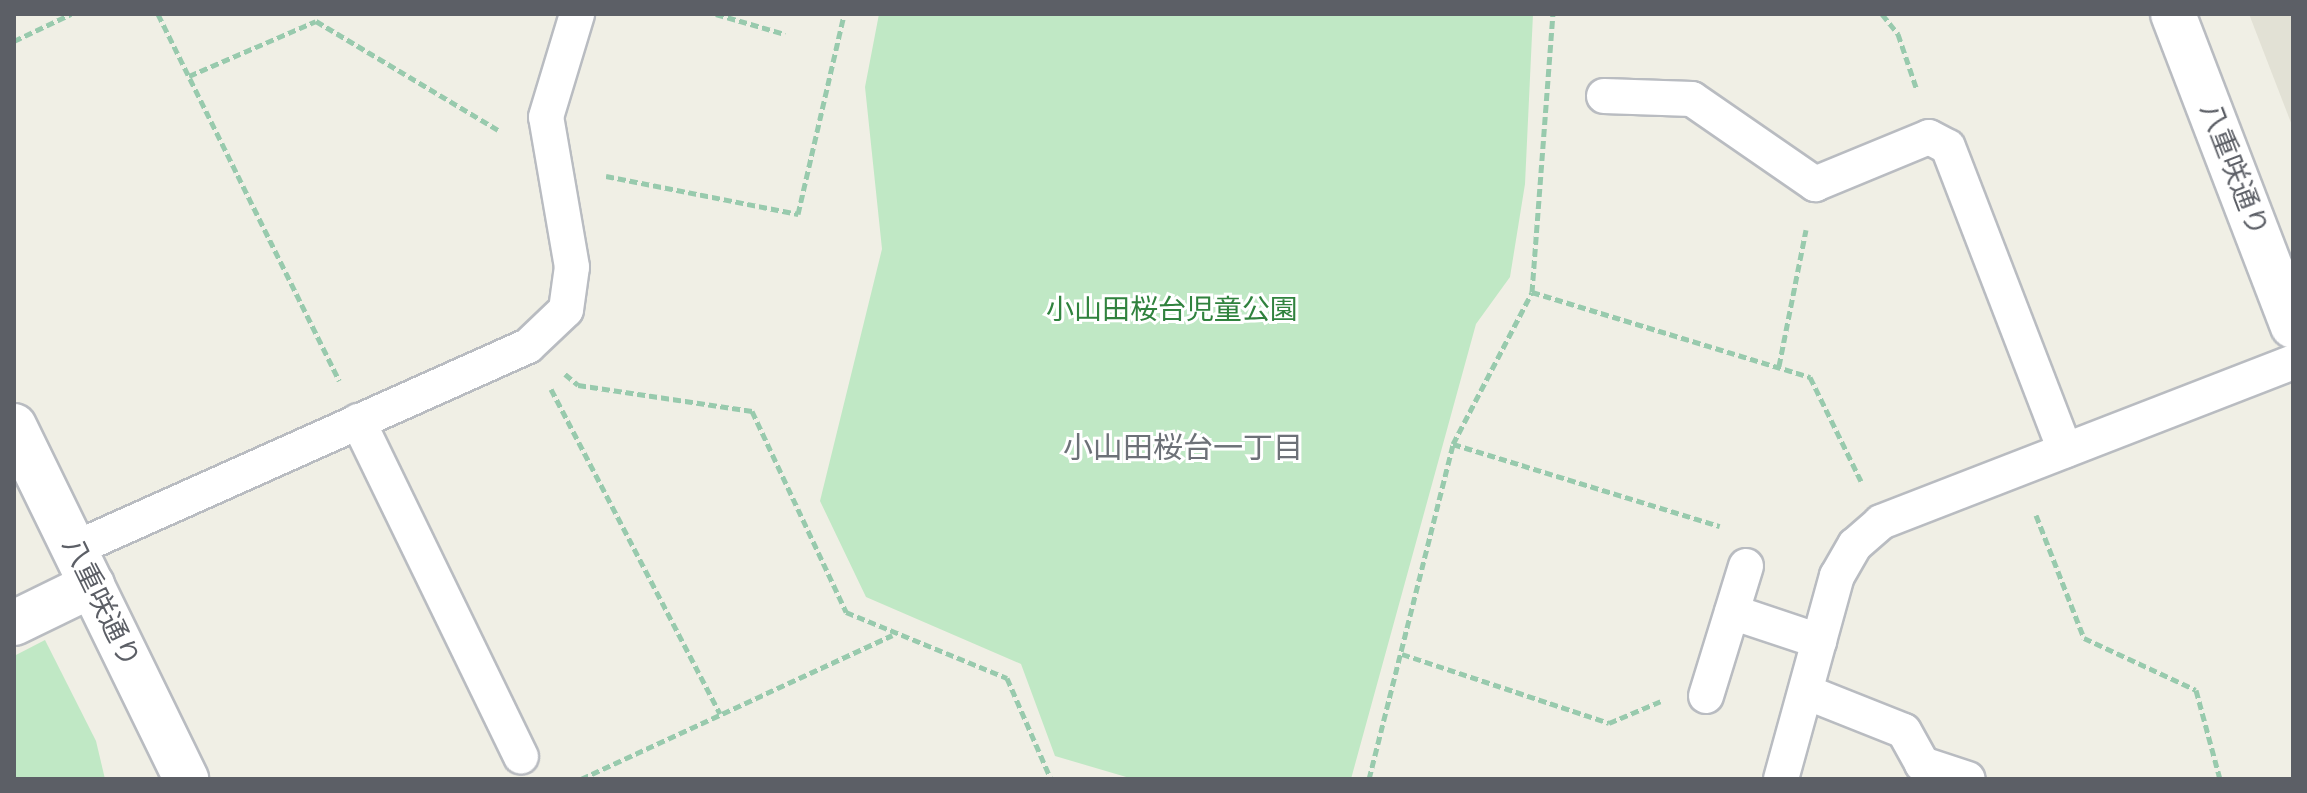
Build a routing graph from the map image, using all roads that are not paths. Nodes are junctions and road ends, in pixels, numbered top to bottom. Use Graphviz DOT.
graph roads {
  1 [pos="577,14"];
  2 [pos="2173,14"];
  3 [pos="1604,96"];
  4 [pos="2293,326"];
  5 [pos="2293,362"];
  6 [pos="358,421"];
  7 [pos="14,426"];
  8 [pos="2065,450"];
  9 [pos="1746,566"];
  10 [pos="83,567"];
  11 [pos="1732,612"];
  12 [pos="14,623"];
  13 [pos="1819,641"];
  14 [pos="1806,692"];
  15 [pos="1706,696"];
  16 [pos="521,757"];
  17 [pos="186,779"];
  18 [pos="1781,779"];
  19 [pos="1968,779"];
  1 -- 6 [label="lane"];
  2 -- 4 [label="street, 八重咲通り"];
  3 -- 8 [label="lane"];
  5 -- 8 [label="lane"];
  6 -- 10 [label="lane"];
  6 -- 16 [label="lane"];
  7 -- 10 [label="street, 八重咲通り"];
  8 -- 13 [label="lane"];
  9 -- 11 [label="lane"];
  10 -- 12 [label="street"];
  10 -- 17 [label="street, 八重咲通り"];
  11 -- 13 [label="lane"];
  11 -- 15 [label="lane"];
  13 -- 14 [label="lane"];
  14 -- 18 [label="lane"];
  14 -- 19 [label="lane"];
}
